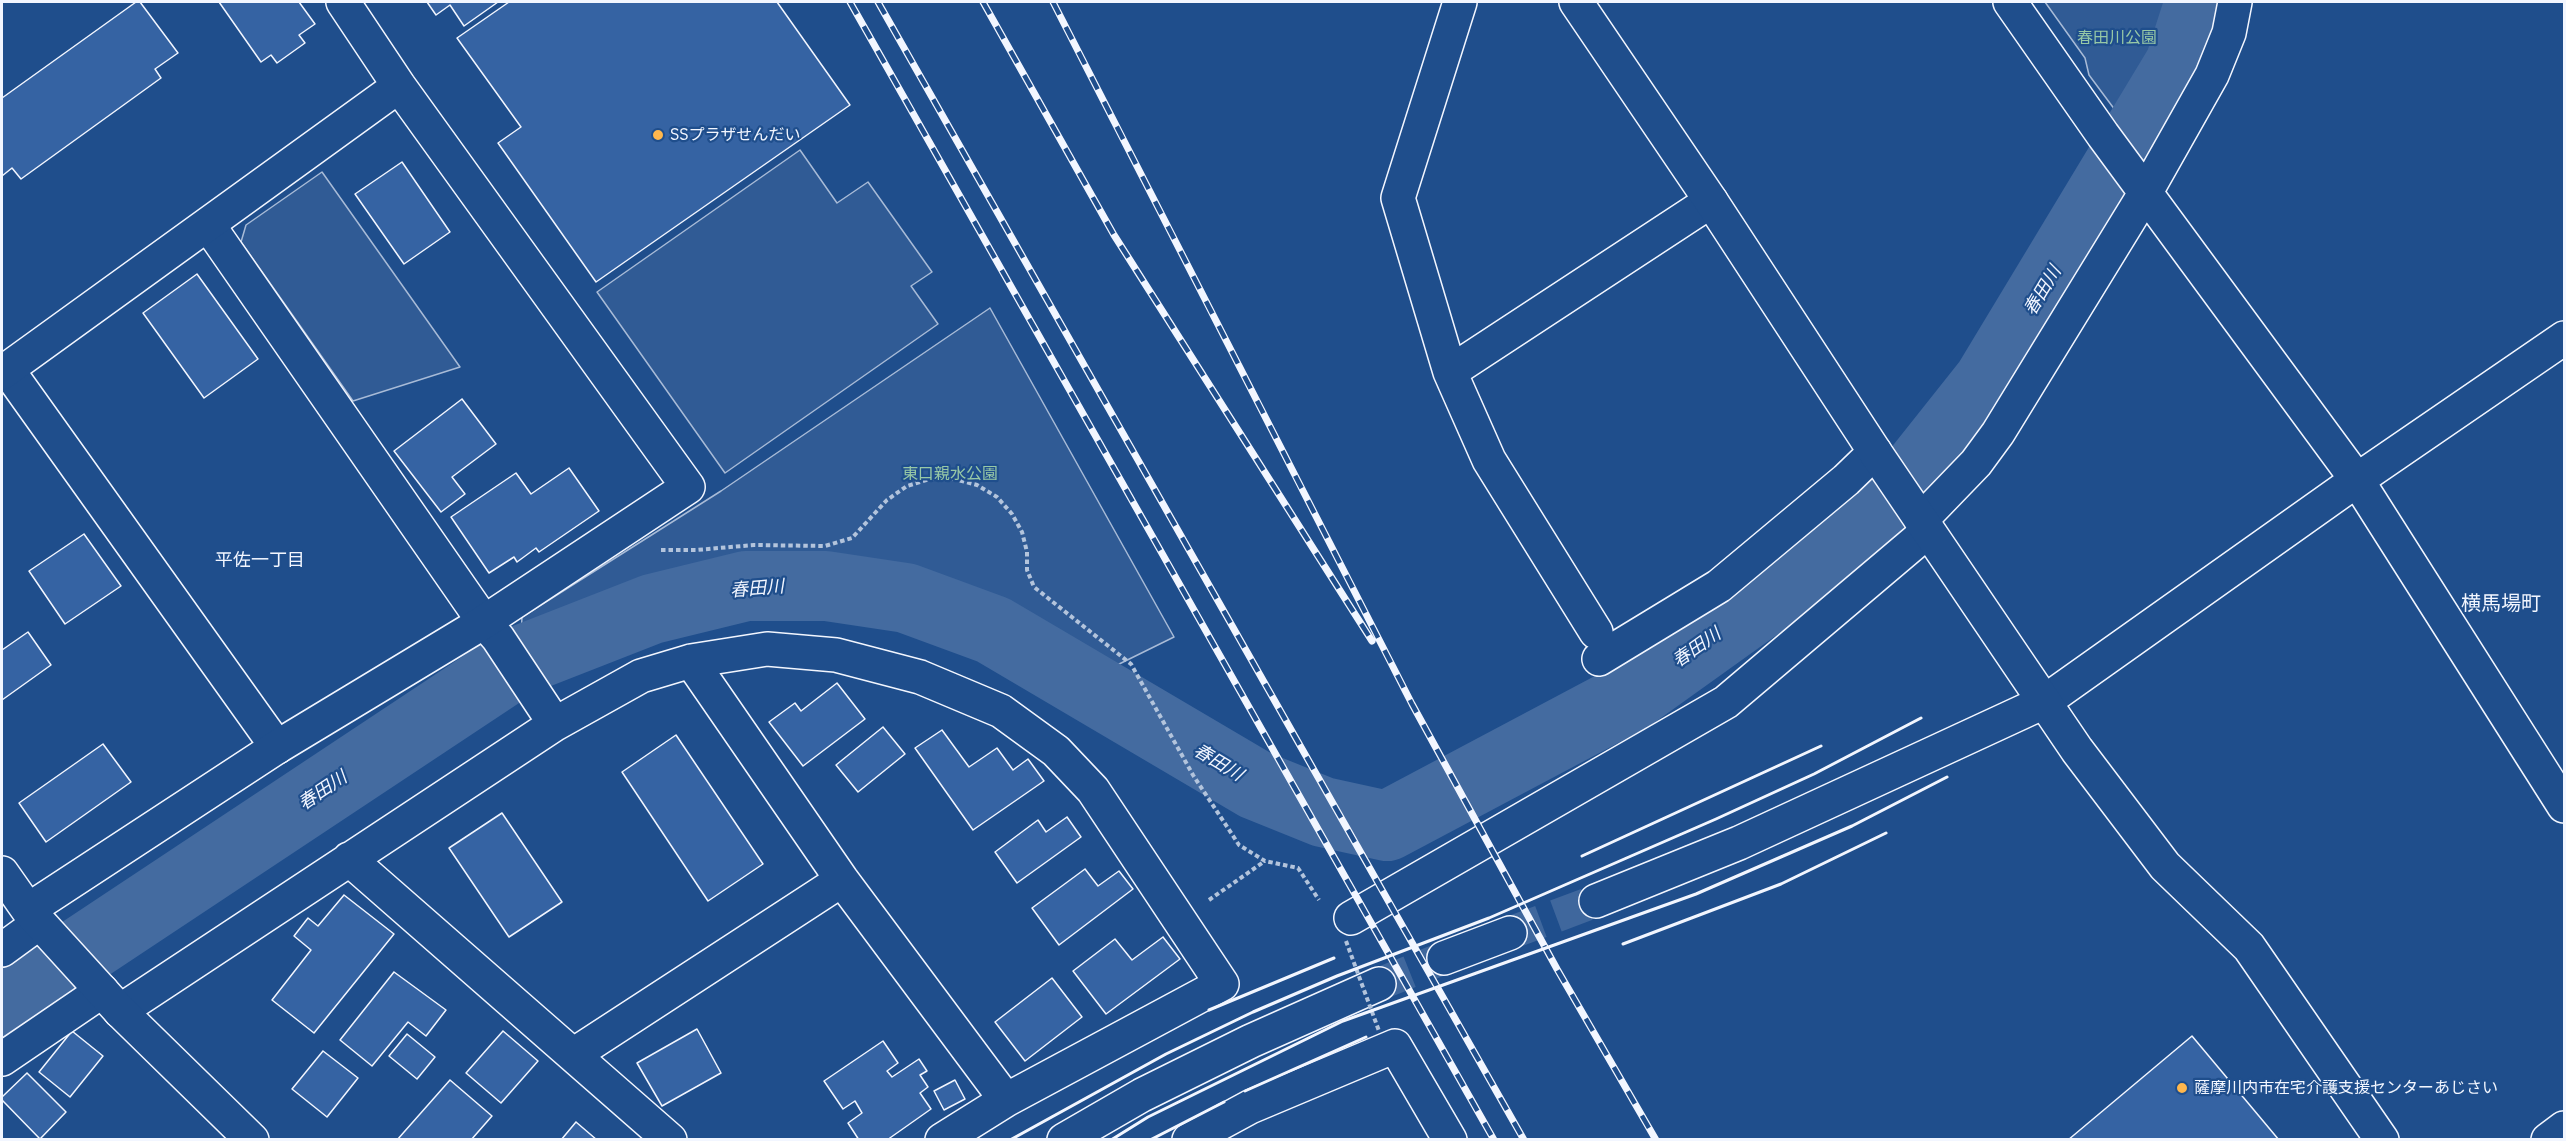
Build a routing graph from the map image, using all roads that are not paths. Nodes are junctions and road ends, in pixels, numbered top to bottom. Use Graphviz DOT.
graph roads {
  1 [pos="343,2"];
  2 [pos="1460,2"];
  3 [pos="1576,2"];
  4 [pos="2010,2"];
  5 [pos="2235,2"];
  6 [pos="399,86"];
  7 [pos="2141,185"];
  8 [pos="1711,201"];
  9 [pos="208,226"];
  10 [pos="2565,338"];
  11 [pos="4,371"];
  12 [pos="1450,372"];
  13 [pos="1878,458"];
  14 [pos="2357,480"];
  15 [pos="1921,520"];
  16 [pos="491,630"];
  17 [pos="691,661"];
  18 [pos="2044,702"];
  19 [pos="555,724"];
  20 [pos="277,747"];
  21 [pos="2565,806"];
  22 [pos="348,859"];
  23 [pos="2,873"];
  24 [pos="842,880"];
  25 [pos="1596,901"];
  26 [pos="38,921"];
  27 [pos="1340,922"];
  28 [pos="1510,933"];
  29 [pos="2,950"];
  30 [pos="1444,958"];
  31 [pos="1379,984"];
  32 [pos="105,995"];
  33 [pos="573,1054"];
  34 [pos="2,1059"];
  35 [pos="1006,1100"];
  36 [pos="2565,1128"];
  37 [pos="252,1140"];
  38 [pos="670,1140"];
  39 [pos="942,1140"];
  40 [pos="1064,1140"];
  41 [pos="1189,1140"];
  42 [pos="1449,1140"];
  43 [pos="2382,1140"];
  44 [pos="2548,1140"];
  1 -- 6 [label="street"];
  2 -- 12 [label="street"];
  3 -- 8 [label="street"];
  4 -- 7 [label="street"];
  5 -- 7 [label="street"];
  6 -- 9 [label="street"];
  6 -- 16 [label="street"];
  7 -- 14 [label="street"];
  7 -- 15 [label="street"];
  8 -- 12 [label="street"];
  8 -- 13 [label="street"];
  9 -- 11 [label="street"];
  9 -- 16 [label="street"];
  10 -- 14 [label="street"];
  11 -- 20 [label="street"];
  12 -- 13 [label="street"];
  13 -- 15 [label="street"];
  14 -- 18 [label="street"];
  14 -- 21 [label="street"];
  15 -- 18 [label="street"];
  15 -- 27 [label="street"];
  16 -- 19 [label="street"];
  16 -- 20 [label="street"];
  17 -- 19 [label="street"];
  17 -- 24 [label="street"];
  17 -- 35 [label="street"];
  18 -- 25 [label="street"];
  18 -- 43 [label="street"];
  19 -- 22 [label="street"];
  20 -- 26 [label="street"];
  22 -- 32 [label="street"];
  22 -- 33 [label="street"];
  23 -- 26 [label="street"];
  24 -- 33 [label="street"];
  24 -- 35 [label="street"];
  26 -- 29 [label="street"];
  26 -- 32 [label="street"];
  28 -- 30 [label="street"];
  31 -- 40 [label="street"];
  32 -- 34 [label="street"];
  32 -- 37 [label="street"];
  33 -- 38 [label="street"];
  35 -- 39 [label="street"];
  36 -- 44 [label="street"];
  41 -- 42 [label="street"];
}
